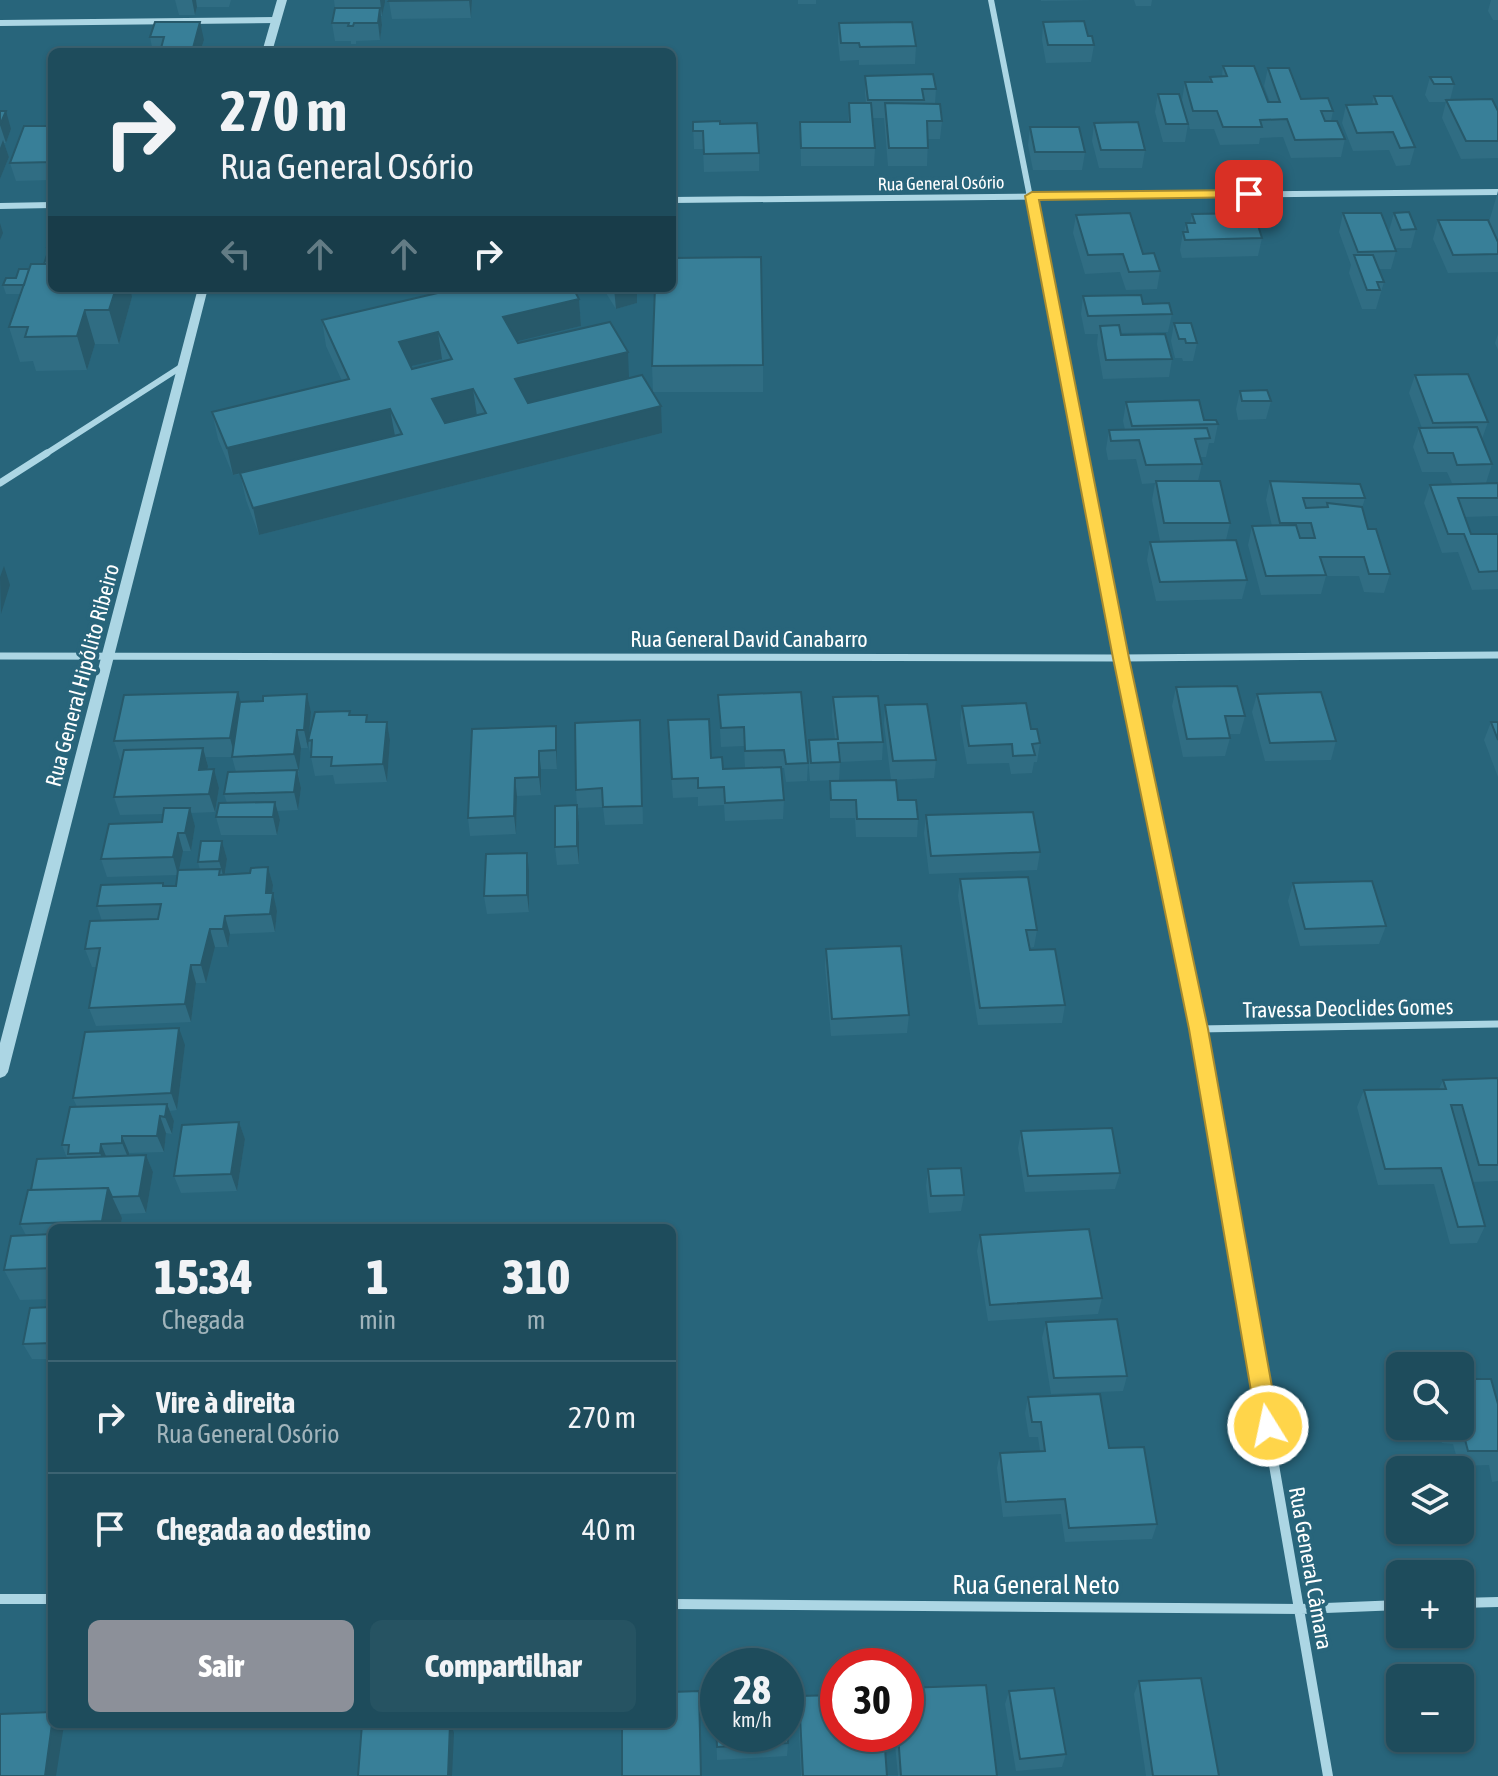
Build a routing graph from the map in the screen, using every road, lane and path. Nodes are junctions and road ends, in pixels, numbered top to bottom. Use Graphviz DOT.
graph roads {
  1 [pos="282,0"];
  2 [pos="991,0"];
  3 [pos="276,20"];
  4 [pos="0,23"];
  5 [pos="268,48"];
  6 [pos="1498,192"];
  7 [pos="1032,196"];
  8 [pos="676,200"];
  9 [pos="48,205"];
  10 [pos="0,206"];
  11 [pos="202,292"];
  12 [pos="184,365"];
  13 [pos="0,483"];
  14 [pos="1498,655"];
  15 [pos="0,656"];
  16 [pos="107,656"];
  17 [pos="1121,658"];
  18 [pos="1498,1024"];
  19 [pos="1198,1029"];
  20 [pos="0,1072"];
  21 [pos="0,1599"];
  22 [pos="48,1599"];
  23 [pos="1498,1602"];
  24 [pos="1474,1603"];
  25 [pos="676,1604"];
  26 [pos="1386,1606"];
  27 [pos="1301,1609"];
  28 [pos="1328,1776"];
  1 -- 3 [label="street"];
  2 -- 7 [label="street, Rua General Câmara"];
  3 -- 4 [label="street"];
  3 -- 5 [label="street"];
  6 -- 7 [label="street, Rua General Osório"];
  7 -- 8 [label="street, Rua General Osório"];
  7 -- 17 [label="street, Rua General Câmara"];
  9 -- 10 [label="street"];
  11 -- 12 [label="street, Rua General Hipólito Ribeiro"];
  12 -- 13 [label="street"];
  12 -- 16 [label="street, Rua General Hipólito Ribeiro"];
  14 -- 17 [label="street, Rua General David Canabarro"];
  15 -- 16 [label="street, Rua General David Canabarro"];
  16 -- 17 [label="street, Rua General David Canabarro"];
  16 -- 20 [label="street, Rua General Hipólito Ribeiro"];
  17 -- 19 [label="street, Rua General Câmara"];
  18 -- 19 [label="street, Travessa Deoclides Gomes"];
  19 -- 27 [label="street, Rua General Câmara"];
  21 -- 22 [label="street"];
  23 -- 24 [label="street"];
  25 -- 27 [label="street, Rua General Neto"];
  26 -- 27 [label="street, Rua General Neto"];
  27 -- 28 [label="street, Rua General Câmara"];
}
